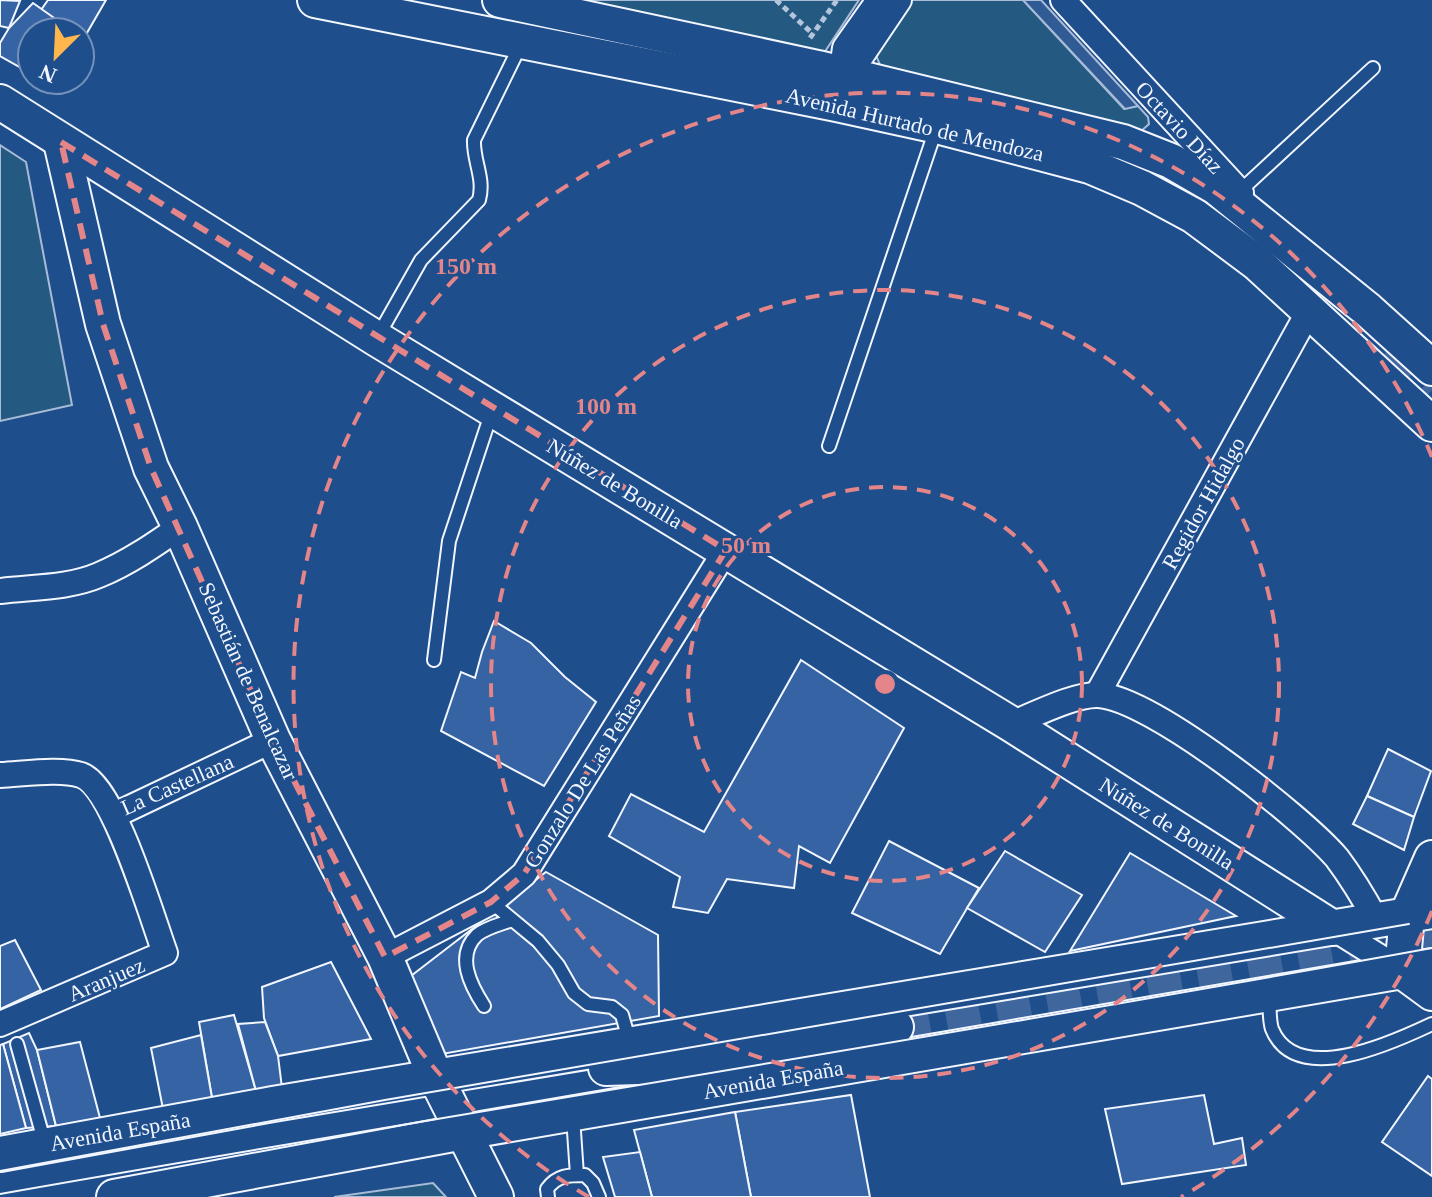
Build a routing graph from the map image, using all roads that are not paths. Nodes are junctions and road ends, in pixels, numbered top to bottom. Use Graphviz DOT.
graph roads {
  1 [pos="315,0"];
  2 [pos="500,0"];
  3 [pos="879,0"];
  4 [pos="899,0"];
  5 [pos="1063,0"];
  6 [pos="523,41"];
  7 [pos="1373,68"];
  8 [pos="840,89"];
  9 [pos="0,102"];
  10 [pos="937,126"];
  11 [pos="61,142"];
  12 [pos="1240,191"];
  13 [pos="1298,253"];
  14 [pos="1309,311"];
  15 [pos="377,339"];
  16 [pos="1432,368"];
  17 [pos="493,409"];
  18 [pos="1432,424"];
  19 [pos="829,446"];
  20 [pos="180,527"];
  21 [pos="726,550"];
  22 [pos="0,591"];
  23 [pos="434,660"];
  24 [pos="1097,695"];
  25 [pos="1011,724"];
  26 [pos="273,740"];
  27 [pos="0,775"];
  28 [pos="115,815"];
  29 [pos="1432,858"];
  30 [pos="491,902"];
  31 [pos="1405,915"];
  32 [pos="512,920"];
  33 [pos="1333,928"];
  34 [pos="1432,948"];
  35 [pos="385,957"];
  36 [pos="1417,968"];
  37 [pos="1432,993"];
  38 [pos="1268,995"];
  39 [pos="484,1006"];
  40 [pos="0,1024"];
  41 [pos="1432,1024"];
  42 [pos="896,1027"];
  43 [pos="17,1044"];
  44 [pos="630,1045"];
  45 [pos="478,1071"];
  46 [pos="436,1078"];
  47 [pos="573,1114"];
  48 [pos="464,1132"];
  49 [pos="45,1144"];
  50 [pos="0,1154"];
  51 [pos="577,1175"];
  52 [pos="114,1197"];
  53 [pos="496,1197"];
  54 [pos="548,1197"];
  55 [pos="599,1197"];
  1 -- 6 [label="main road, Avenida Hurtado de Mendoza"];
  2 -- 8 [label="main road, Avenida Hurtado de Mendoza"];
  3 -- 8 [label="street"];
  4 -- 8 [label="street"];
  5 -- 12 [label="street, Octavio Díaz"];
  6 -- 8 [label="main road, Avenida Hurtado de Mendoza"];
  6 -- 15 [label="lane"];
  7 -- 12 [label="lane"];
  8 -- 10 [label="main road, Avenida Hurtado de Mendoza"];
  8 -- 13 [label="main road, Avenida Hurtado de Mendoza"];
  9 -- 11 [label="main road, Núñez de Bonilla"];
  10 -- 14 [label="main road, Avenida Hurtado de Mendoza"];
  10 -- 19 [label="lane"];
  11 -- 15 [label="main road, Núñez de Bonilla"];
  11 -- 20 [label="main road, Sebastián de Benalcazar"];
  12 -- 13 [label="street, Octavio Díaz"];
  13 -- 16 [label="main road, Avenida Hurtado de Mendoza"];
  14 -- 18 [label="main road, Avenida Hurtado de Mendoza"];
  14 -- 24 [label="street, Regidor Hidalgo"];
  15 -- 17 [label="main road, Núñez de Bonilla"];
  17 -- 21 [label="main road, Núñez de Bonilla"];
  17 -- 23 [label="lane"];
  20 -- 22 [label="street"];
  20 -- 26 [label="main road, Sebastián de Benalcazar"];
  21 -- 25 [label="main road, Núñez de Bonilla"];
  21 -- 30 [label="street, Gonzalo De Las Peñas"];
  24 -- 25 [label="street"];
  24 -- 31 [label="street"];
  25 -- 33 [label="main road, Núñez de Bonilla"];
  26 -- 28 [label="street, La Castellana"];
  26 -- 35 [label="main road, Sebastián de Benalcazar"];
  27 -- 28 [label="street, La Castellana"];
  28 -- 40 [label="street, Aranjuez"];
  29 -- 31 [label="main road"];
  30 -- 32 [label="lane"];
  30 -- 35 [label="street, Gonzalo De Las Peñas"];
  31 -- 33 [label="main road, Avenida España"];
  31 -- 34 [label="main road"];
  31 -- 36 [label="main road"];
  32 -- 39 [label="lane"];
  32 -- 44 [label="lane"];
  33 -- 36 [label="street, Núñez de Bonilla"];
  33 -- 44 [label="main road, Avenida España"];
  35 -- 46 [label="main road, Sebastián de Benalcazar"];
  36 -- 37 [label="main road, Núñez de Bonilla"];
  36 -- 38 [label="main road, Avenida España"];
  38 -- 41 [label="lane"];
  38 -- 47 [label="main road, Avenida España"];
  42 -- 45 [label="main road, Avenida España"];
  43 -- 49 [label="lane"];
  44 -- 45 [label="main road, Avenida España"];
  45 -- 46 [label="main road, Avenida España"];
  46 -- 48 [label="main road, Sebastián de Benalcazar"];
  46 -- 49 [label="main road, Avenida España"];
  47 -- 48 [label="main road, Avenida España"];
  47 -- 51 [label="lane"];
  48 -- 52 [label="main road, Avenida España"];
  48 -- 53 [label="main road, Sebastián de Benalcazar"];
  49 -- 50 [label="main road, Avenida España"];
  51 -- 54 [label="lane"];
  51 -- 55 [label="lane"];
}
